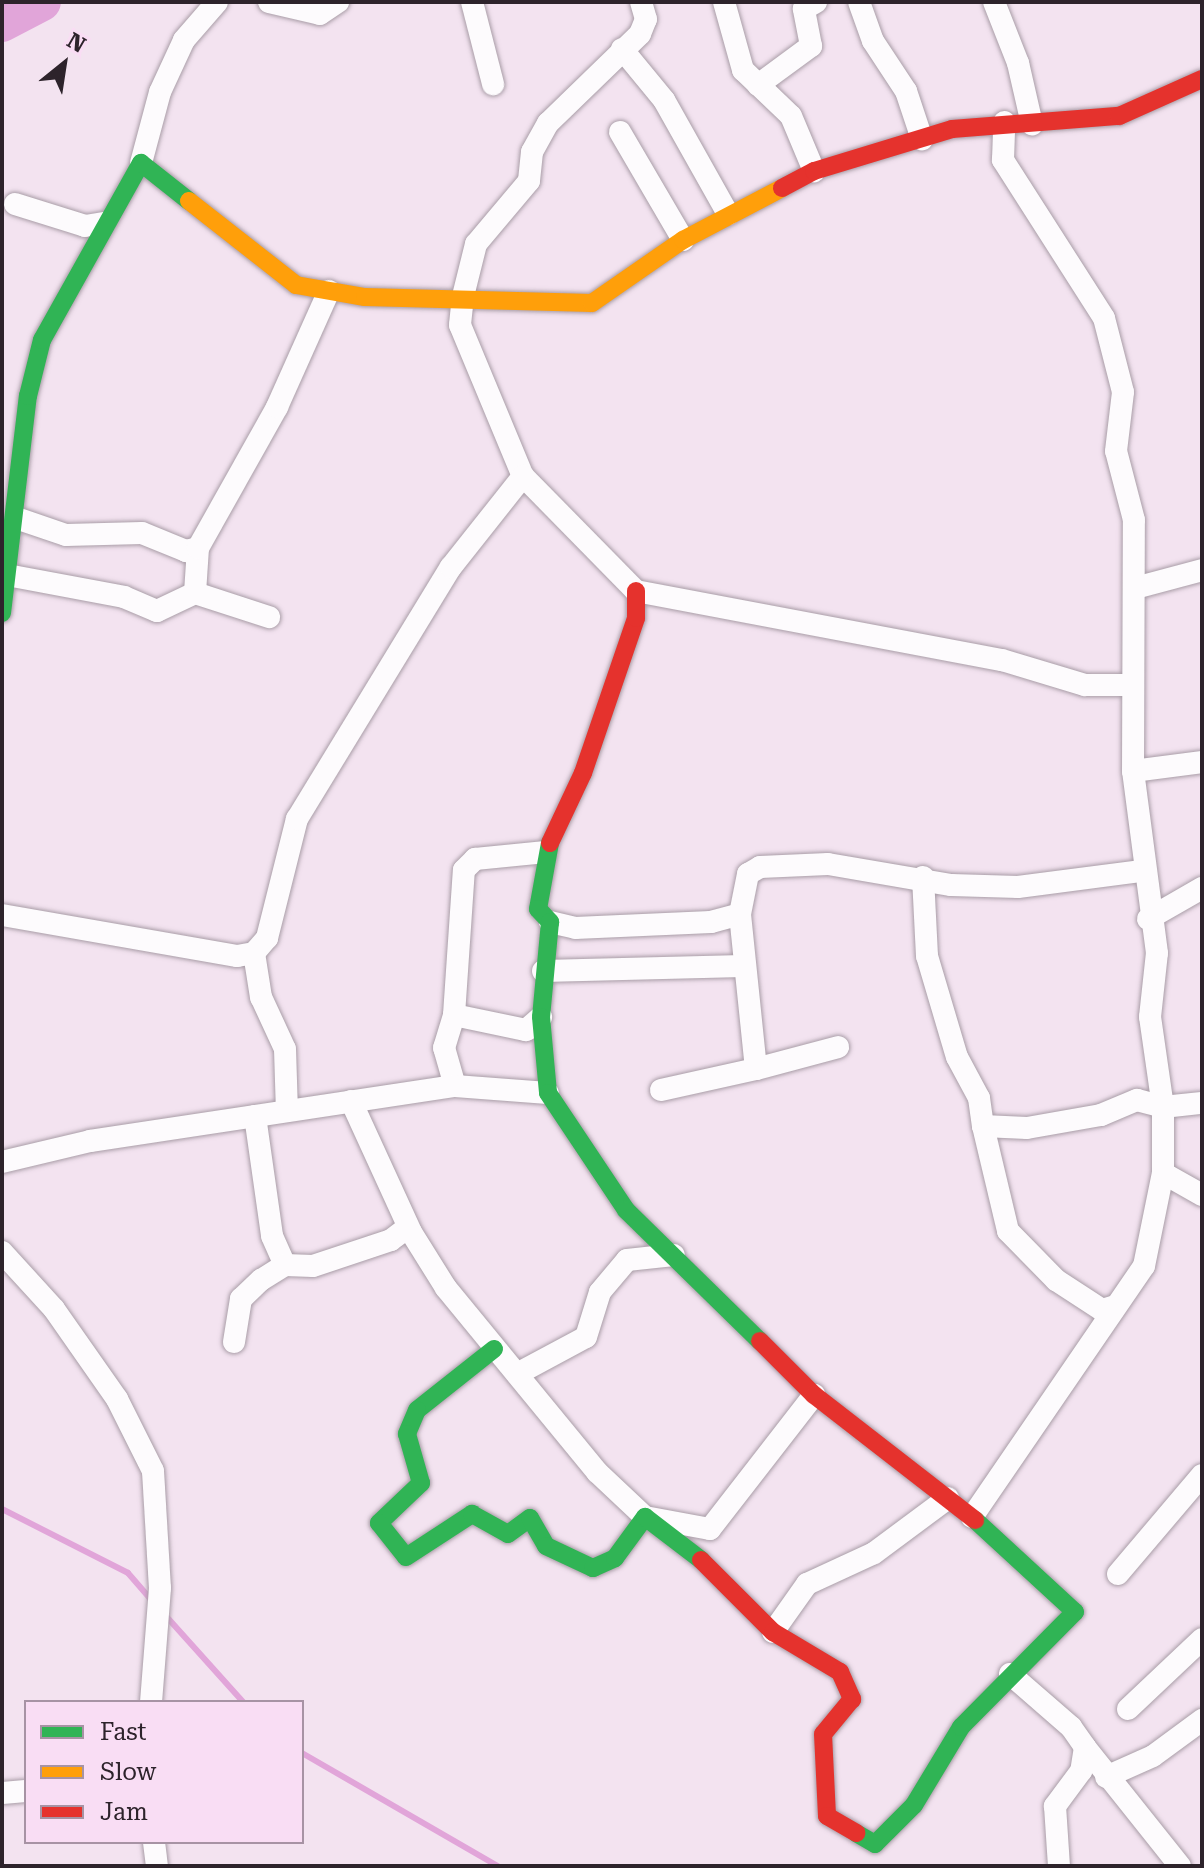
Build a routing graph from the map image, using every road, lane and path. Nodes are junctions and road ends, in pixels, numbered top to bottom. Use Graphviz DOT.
graph roads {
  1 [pos="217,2"];
  2 [pos="269,2"];
  3 [pos="338,2"];
  4 [pos="472,2"];
  5 [pos="641,2"];
  6 [pos="724,2"];
  7 [pos="816,2"];
  8 [pos="859,2"];
  9 [pos="994,2"];
  10 [pos="622,49"];
  11 [pos="1202,79"];
  12 [pos="493,84"];
  13 [pos="758,85"];
  14 [pos="1004,122"];
  15 [pos="1032,124"];
  16 [pos="620,132"];
  17 [pos="922,139"];
  18 [pos="141,163"];
  19 [pos="814,171"];
  20 [pos="15,204"];
  21 [pos="728,214"];
  22 [pos="105,223"];
  23 [pos="683,240"];
  24 [pos="329,291"];
  25 [pos="463,296"];
  26 [pos="523,476"];
  27 [pos="11,506"];
  28 [pos="198,548"];
  29 [pos="1202,570"];
  30 [pos="7,575"];
  31 [pos="1135,588"];
  32 [pos="195,593"];
  33 [pos="646,594"];
  34 [pos="2,613"];
  35 [pos="269,617"];
  36 [pos="636,618"];
  37 [pos="1129,685"];
  38 [pos="1202,762"];
  39 [pos="1133,771"];
  40 [pos="546,852"];
  41 [pos="1142,871"];
  42 [pos="923,877"];
  43 [pos="1202,888"];
  44 [pos="740,914"];
  45 [pos="2,915"];
  46 [pos="544,915"];
  47 [pos="1148,919"];
  48 [pos="254,953"];
  49 [pos="743,966"];
  50 [pos="543,971"];
  51 [pos="454,1015"];
  52 [pos="541,1017"];
  53 [pos="838,1047"];
  54 [pos="756,1069"];
  55 [pos="455,1086"];
  56 [pos="661,1090"];
  57 [pos="548,1093"];
  58 [pos="351,1101"];
  59 [pos="1202,1103"];
  60 [pos="1163,1107"];
  61 [pos="287,1111"];
  62 [pos="255,1116"];
  63 [pos="983,1126"];
  64 [pos="2,1162"];
  65 [pos="1163,1173"];
  66 [pos="1202,1195"];
  67 [pos="408,1227"];
  68 [pos="2,1252"];
  69 [pos="674,1255"];
  70 [pos="285,1265"];
  71 [pos="1115,1306"];
  72 [pos="234,1342"];
  73 [pos="494,1349"];
  74 [pos="517,1374"];
  75 [pos="814,1395"];
  76 [pos="1202,1475"];
  77 [pos="948,1498"];
  78 [pos="645,1517"];
  79 [pos="972,1517"];
  80 [pos="1118,1574"];
  81 [pos="773,1632"];
  82 [pos="1202,1639"];
  83 [pos="1010,1674"];
  84 [pos="151,1700"];
  85 [pos="1128,1709"];
  86 [pos="1202,1720"];
  87 [pos="1085,1747"];
  88 [pos="1106,1777"];
  89 [pos="24,1791"];
  90 [pos="2,1793"];
  91 [pos="154,1844"];
  92 [pos="157,1866"];
  93 [pos="1059,1866"];
  94 [pos="1180,1866"];
  1 -- 18 [label="street"];
  2 -- 3 [label="street"];
  4 -- 12 [label="street"];
  5 -- 10 [label="street"];
  6 -- 13 [label="street"];
  7 -- 13 [label="street"];
  8 -- 17 [label="street"];
  9 -- 15 [label="street"];
  10 -- 21 [label="street"];
  10 -- 25 [label="street"];
  11 -- 15 [label="street"];
  13 -- 19 [label="street"];
  14 -- 15 [label="street"];
  14 -- 17 [label="street"];
  14 -- 31 [label="street"];
  16 -- 23 [label="street"];
  17 -- 19 [label="street"];
  18 -- 22 [label="street"];
  18 -- 24 [label="street"];
  19 -- 21 [label="street"];
  20 -- 22 [label="street"];
  21 -- 23 [label="street"];
  22 -- 27 [label="street"];
  23 -- 25 [label="street"];
  24 -- 25 [label="street"];
  24 -- 28 [label="street"];
  25 -- 26 [label="street"];
  26 -- 33 [label="street"];
  26 -- 48 [label="street"];
  27 -- 28 [label="street"];
  27 -- 30 [label="street"];
  28 -- 32 [label="street"];
  29 -- 31 [label="street"];
  30 -- 32 [label="street"];
  30 -- 34 [label="street"];
  31 -- 37 [label="street"];
  32 -- 35 [label="street"];
  33 -- 36 [label="street"];
  33 -- 37 [label="street"];
  36 -- 40 [label="street"];
  37 -- 39 [label="street"];
  38 -- 39 [label="street"];
  39 -- 41 [label="street"];
  40 -- 46 [label="street"];
  40 -- 51 [label="street"];
  41 -- 42 [label="street"];
  41 -- 47 [label="street"];
  42 -- 44 [label="street"];
  42 -- 63 [label="street"];
  43 -- 47 [label="street"];
  44 -- 46 [label="street"];
  44 -- 49 [label="street"];
  45 -- 48 [label="street"];
  46 -- 50 [label="street"];
  47 -- 60 [label="street"];
  48 -- 61 [label="street"];
  49 -- 50 [label="street"];
  49 -- 54 [label="street"];
  50 -- 52 [label="street"];
  51 -- 52 [label="street"];
  51 -- 55 [label="street"];
  52 -- 57 [label="street"];
  53 -- 54 [label="street"];
  54 -- 56 [label="street"];
  55 -- 57 [label="street"];
  55 -- 58 [label="street"];
  57 -- 69 [label="street"];
  58 -- 61 [label="street"];
  58 -- 67 [label="street"];
  59 -- 60 [label="street"];
  60 -- 63 [label="street"];
  60 -- 65 [label="street"];
  61 -- 62 [label="street"];
  62 -- 64 [label="street"];
  62 -- 70 [label="street"];
  63 -- 71 [label="street"];
  65 -- 66 [label="street"];
  65 -- 71 [label="street"];
  67 -- 70 [label="street"];
  67 -- 73 [label="street"];
  68 -- 84 [label="street"];
  69 -- 74 [label="street"];
  69 -- 75 [label="street"];
  70 -- 72 [label="street"];
  71 -- 79 [label="street"];
  73 -- 74 [label="street"];
  73 -- 78 [label="street"];
  74 -- 78 [label="street"];
  75 -- 77 [label="street"];
  75 -- 78 [label="street"];
  76 -- 80 [label="street"];
  77 -- 79 [label="street"];
  77 -- 81 [label="street"];
  78 -- 81 [label="street"];
  79 -- 83 [label="street"];
  81 -- 83 [label="street"];
  82 -- 85 [label="street"];
  83 -- 87 [label="street"];
  86 -- 88 [label="street"];
  87 -- 88 [label="street"];
  87 -- 93 [label="street"];
  88 -- 94 [label="street"];
  89 -- 90 [label="street"];
  91 -- 92 [label="street"];
}
